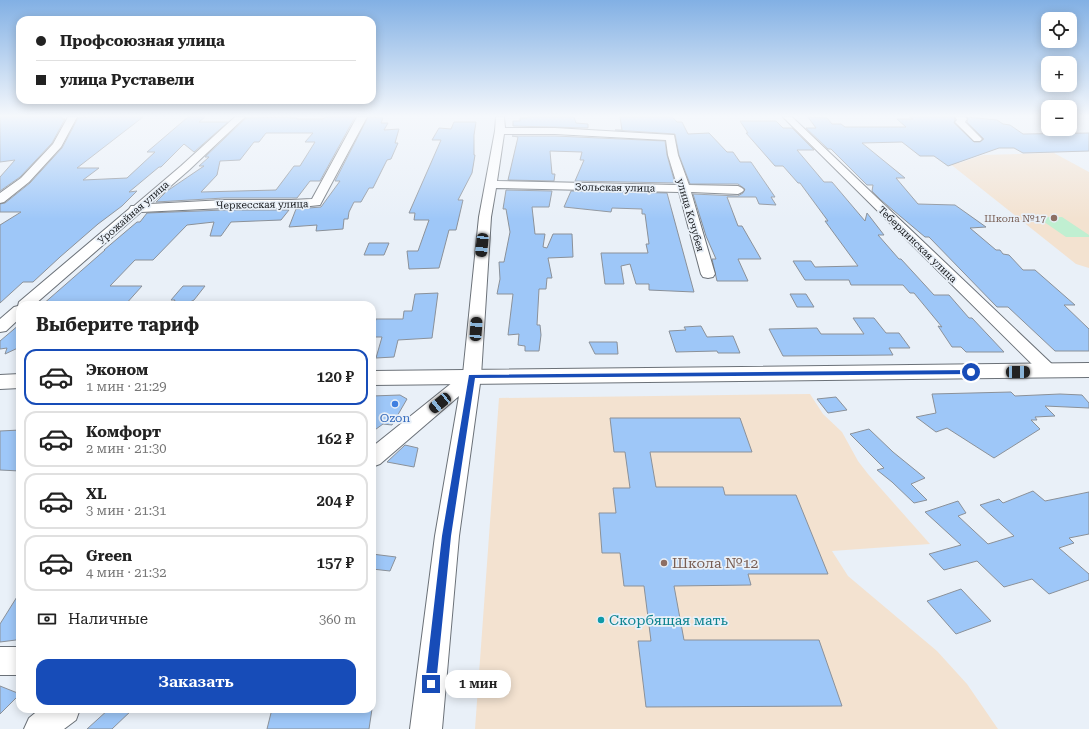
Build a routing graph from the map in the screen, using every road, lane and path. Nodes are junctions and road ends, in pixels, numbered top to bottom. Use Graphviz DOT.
graph roads {
  1 [pos="51,151"];
  2 [pos="203,151"];
  3 [pos="344,151"];
  4 [pos="497,151"];
  5 [pos="672,151"];
  6 [pos="822,151"];
  7 [pos="491,184"];
  8 [pos="684,189"];
  9 [pos="738,190"];
  10 [pos="0,199"];
  11 [pos="135,209"];
  12 [pos="708,274"];
  13 [pos="30,301"];
  14 [pos="16,313"];
  15 [pos="0,327"];
  16 [pos="1089,370"];
  17 [pos="1049,371"];
  18 [pos="472,376"];
  19 [pos="376,378"];
  20 [pos="0,382"];
  21 [pos="16,382"];
  22 [pos="376,455"];
  23 [pos="0,661"];
  24 [pos="16,661"];
  25 [pos="60,713"];
  26 [pos="40,729"];
  27 [pos="426,729"];
  1 -- 10 [label="street"];
  2 -- 11 [label="street, Урожайная улица"];
  3 -- 11 [label="street, Черкесская улица"];
  4 -- 7 [label="street"];
  5 -- 8 [label="street, улица Кочубея"];
  6 -- 17 [label="street, Тебердинская улица"];
  7 -- 8 [label="street, Зольская улица"];
  7 -- 18 [label="street"];
  8 -- 9 [label="street, Зольская улица"];
  8 -- 12 [label="street, улица Кочубея"];
  11 -- 13 [label="street, Урожайная улица"];
  14 -- 15 [label="street"];
  16 -- 17 [label="street"];
  17 -- 18 [label="street"];
  18 -- 19 [label="street"];
  18 -- 22 [label="street"];
  18 -- 27 [label="street"];
  20 -- 21 [label="street"];
  23 -- 24 [label="street"];
  25 -- 26 [label="street"];
}
